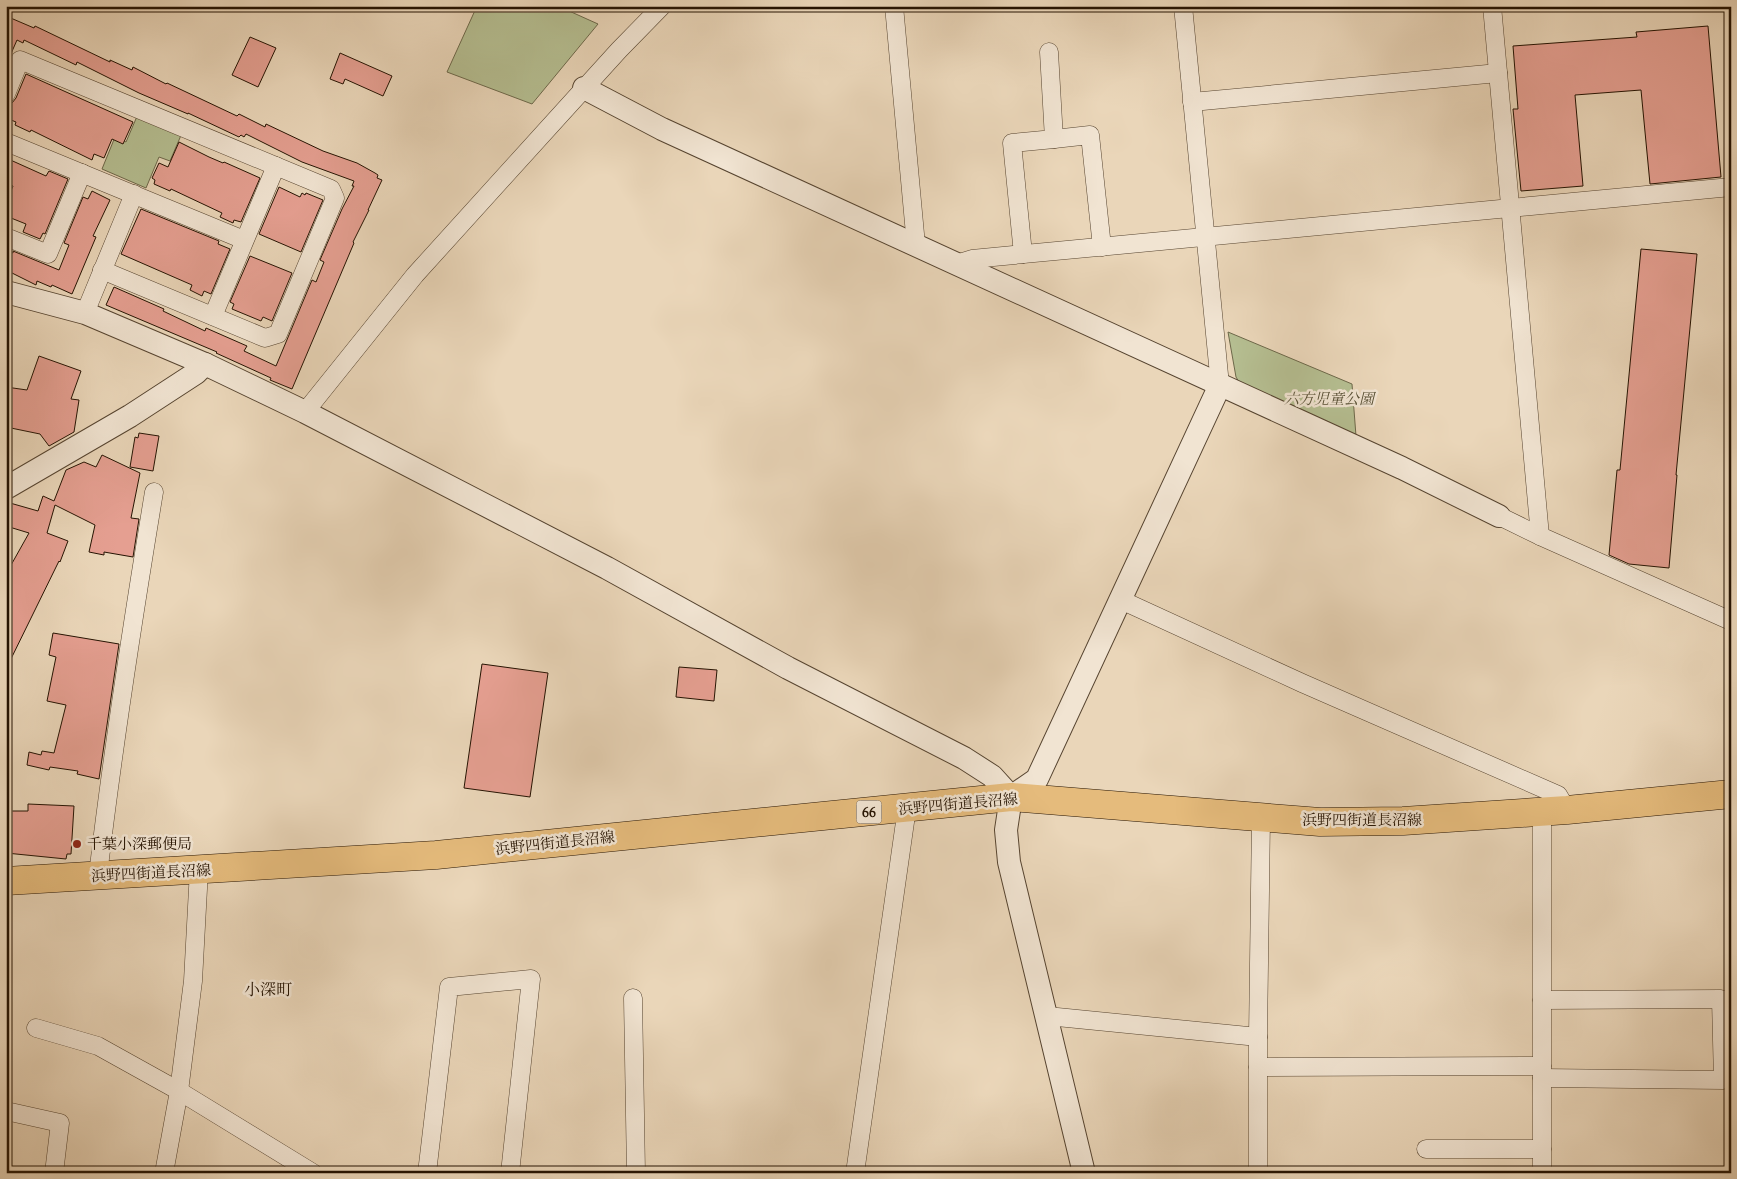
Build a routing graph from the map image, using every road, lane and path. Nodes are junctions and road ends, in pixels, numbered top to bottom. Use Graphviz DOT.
graph roads {
  1 [pos="662,6"];
  2 [pos="894,6"];
  3 [pos="1183,6"];
  4 [pos="1492,6"];
  5 [pos="1049,52"];
  6 [pos="1498,73"];
  7 [pos="584,88"];
  8 [pos="6,94"];
  9 [pos="1192,102"];
  10 [pos="1054,139"];
  11 [pos="6,142"];
  12 [pos="276,166"];
  13 [pos="82,173"];
  14 [pos="1731,188"];
  15 [pos="134,194"];
  16 [pos="1511,208"];
  17 [pos="6,237"];
  18 [pos="1205,238"];
  19 [pos="244,240"];
  20 [pos="916,245"];
  21 [pos="1102,247"];
  22 [pos="1023,254"];
  23 [pos="956,264"];
  24 [pos="102,270"];
  25 [pos="6,292"];
  26 [pos="85,313"];
  27 [pos="213,316"];
  28 [pos="205,364"];
  29 [pos="1220,385"];
  30 [pos="305,412"];
  31 [pos="6,488"];
  32 [pos="154,492"];
  33 [pos="1499,516"];
  34 [pos="1540,536"];
  35 [pos="1121,600"];
  36 [pos="1731,621"];
  37 [pos="1731,794"];
  38 [pos="1010,797"];
  39 [pos="907,808"];
  40 [pos="1555,811"];
  41 [pos="1262,818"];
  42 [pos="200,870"];
  43 [pos="98,875"];
  44 [pos="6,881"];
  45 [pos="632,998"];
  46 [pos="1542,1000"];
  47 [pos="1047,1016"];
  48 [pos="36,1028"];
  49 [pos="1258,1037"];
  50 [pos="1258,1067"];
  51 [pos="1542,1072"];
  52 [pos="179,1091"];
  53 [pos="6,1111"];
  54 [pos="1426,1149"];
  55 [pos="1542,1149"];
  56 [pos="54,1173"];
  57 [pos="164,1173"];
  58 [pos="313,1173"];
  59 [pos="427,1173"];
  60 [pos="510,1173"];
  61 [pos="636,1173"];
  62 [pos="854,1173"];
  63 [pos="1084,1173"];
  64 [pos="1258,1173"];
  65 [pos="1542,1173"];
  1 -- 7 [label="street"];
  2 -- 20 [label="street"];
  3 -- 9 [label="street"];
  4 -- 6 [label="street"];
  5 -- 10 [label="street"];
  6 -- 9 [label="street"];
  6 -- 16 [label="street"];
  7 -- 20 [label="street"];
  7 -- 30 [label="street"];
  8 -- 12 [label="street"];
  9 -- 18 [label="street"];
  10 -- 21 [label="street"];
  10 -- 22 [label="street"];
  11 -- 13 [label="street"];
  12 -- 19 [label="street"];
  12 -- 27 [label="street"];
  13 -- 15 [label="street"];
  13 -- 17 [label="street"];
  14 -- 16 [label="street"];
  15 -- 19 [label="street"];
  15 -- 24 [label="street"];
  16 -- 18 [label="street"];
  16 -- 34 [label="street"];
  18 -- 21 [label="street"];
  18 -- 29 [label="street"];
  19 -- 27 [label="street"];
  20 -- 23 [label="street"];
  21 -- 22 [label="street"];
  22 -- 23 [label="street"];
  23 -- 29 [label="street"];
  24 -- 26 [label="street"];
  24 -- 27 [label="street"];
  25 -- 26 [label="street"];
  26 -- 28 [label="street"];
  28 -- 30 [label="street"];
  28 -- 31 [label="street"];
  29 -- 33 [label="street"];
  29 -- 35 [label="street"];
  30 -- 38 [label="street"];
  32 -- 43 [label="street"];
  33 -- 34 [label="street"];
  34 -- 36 [label="street"];
  35 -- 38 [label="street"];
  35 -- 40 [label="street"];
  37 -- 40 [label="main road, 浜野四街道長沼線 / 66"];
  38 -- 39 [label="main road, 浜野四街道長沼線 / 66"];
  38 -- 41 [label="main road, 浜野四街道長沼線 / 66"];
  38 -- 47 [label="street"];
  39 -- 42 [label="main road, 浜野四街道長沼線 / 66"];
  39 -- 62 [label="street"];
  40 -- 41 [label="main road, 浜野四街道長沼線 / 66"];
  40 -- 46 [label="street"];
  41 -- 49 [label="street"];
  42 -- 43 [label="main road, 浜野四街道長沼線 / 66"];
  42 -- 52 [label="street"];
  43 -- 44 [label="main road, 浜野四街道長沼線 / 66"];
  45 -- 61 [label="street"];
  46 -- 51 [label="street"];
  46 -- 51 [label="street"];
  47 -- 49 [label="street"];
  47 -- 63 [label="street"];
  48 -- 52 [label="street"];
  49 -- 50 [label="street"];
  50 -- 51 [label="street"];
  50 -- 64 [label="street"];
  51 -- 55 [label="street"];
  52 -- 57 [label="street"];
  52 -- 58 [label="street"];
  53 -- 56 [label="street"];
  54 -- 55 [label="street"];
  55 -- 65 [label="street"];
  59 -- 60 [label="street"];
}
